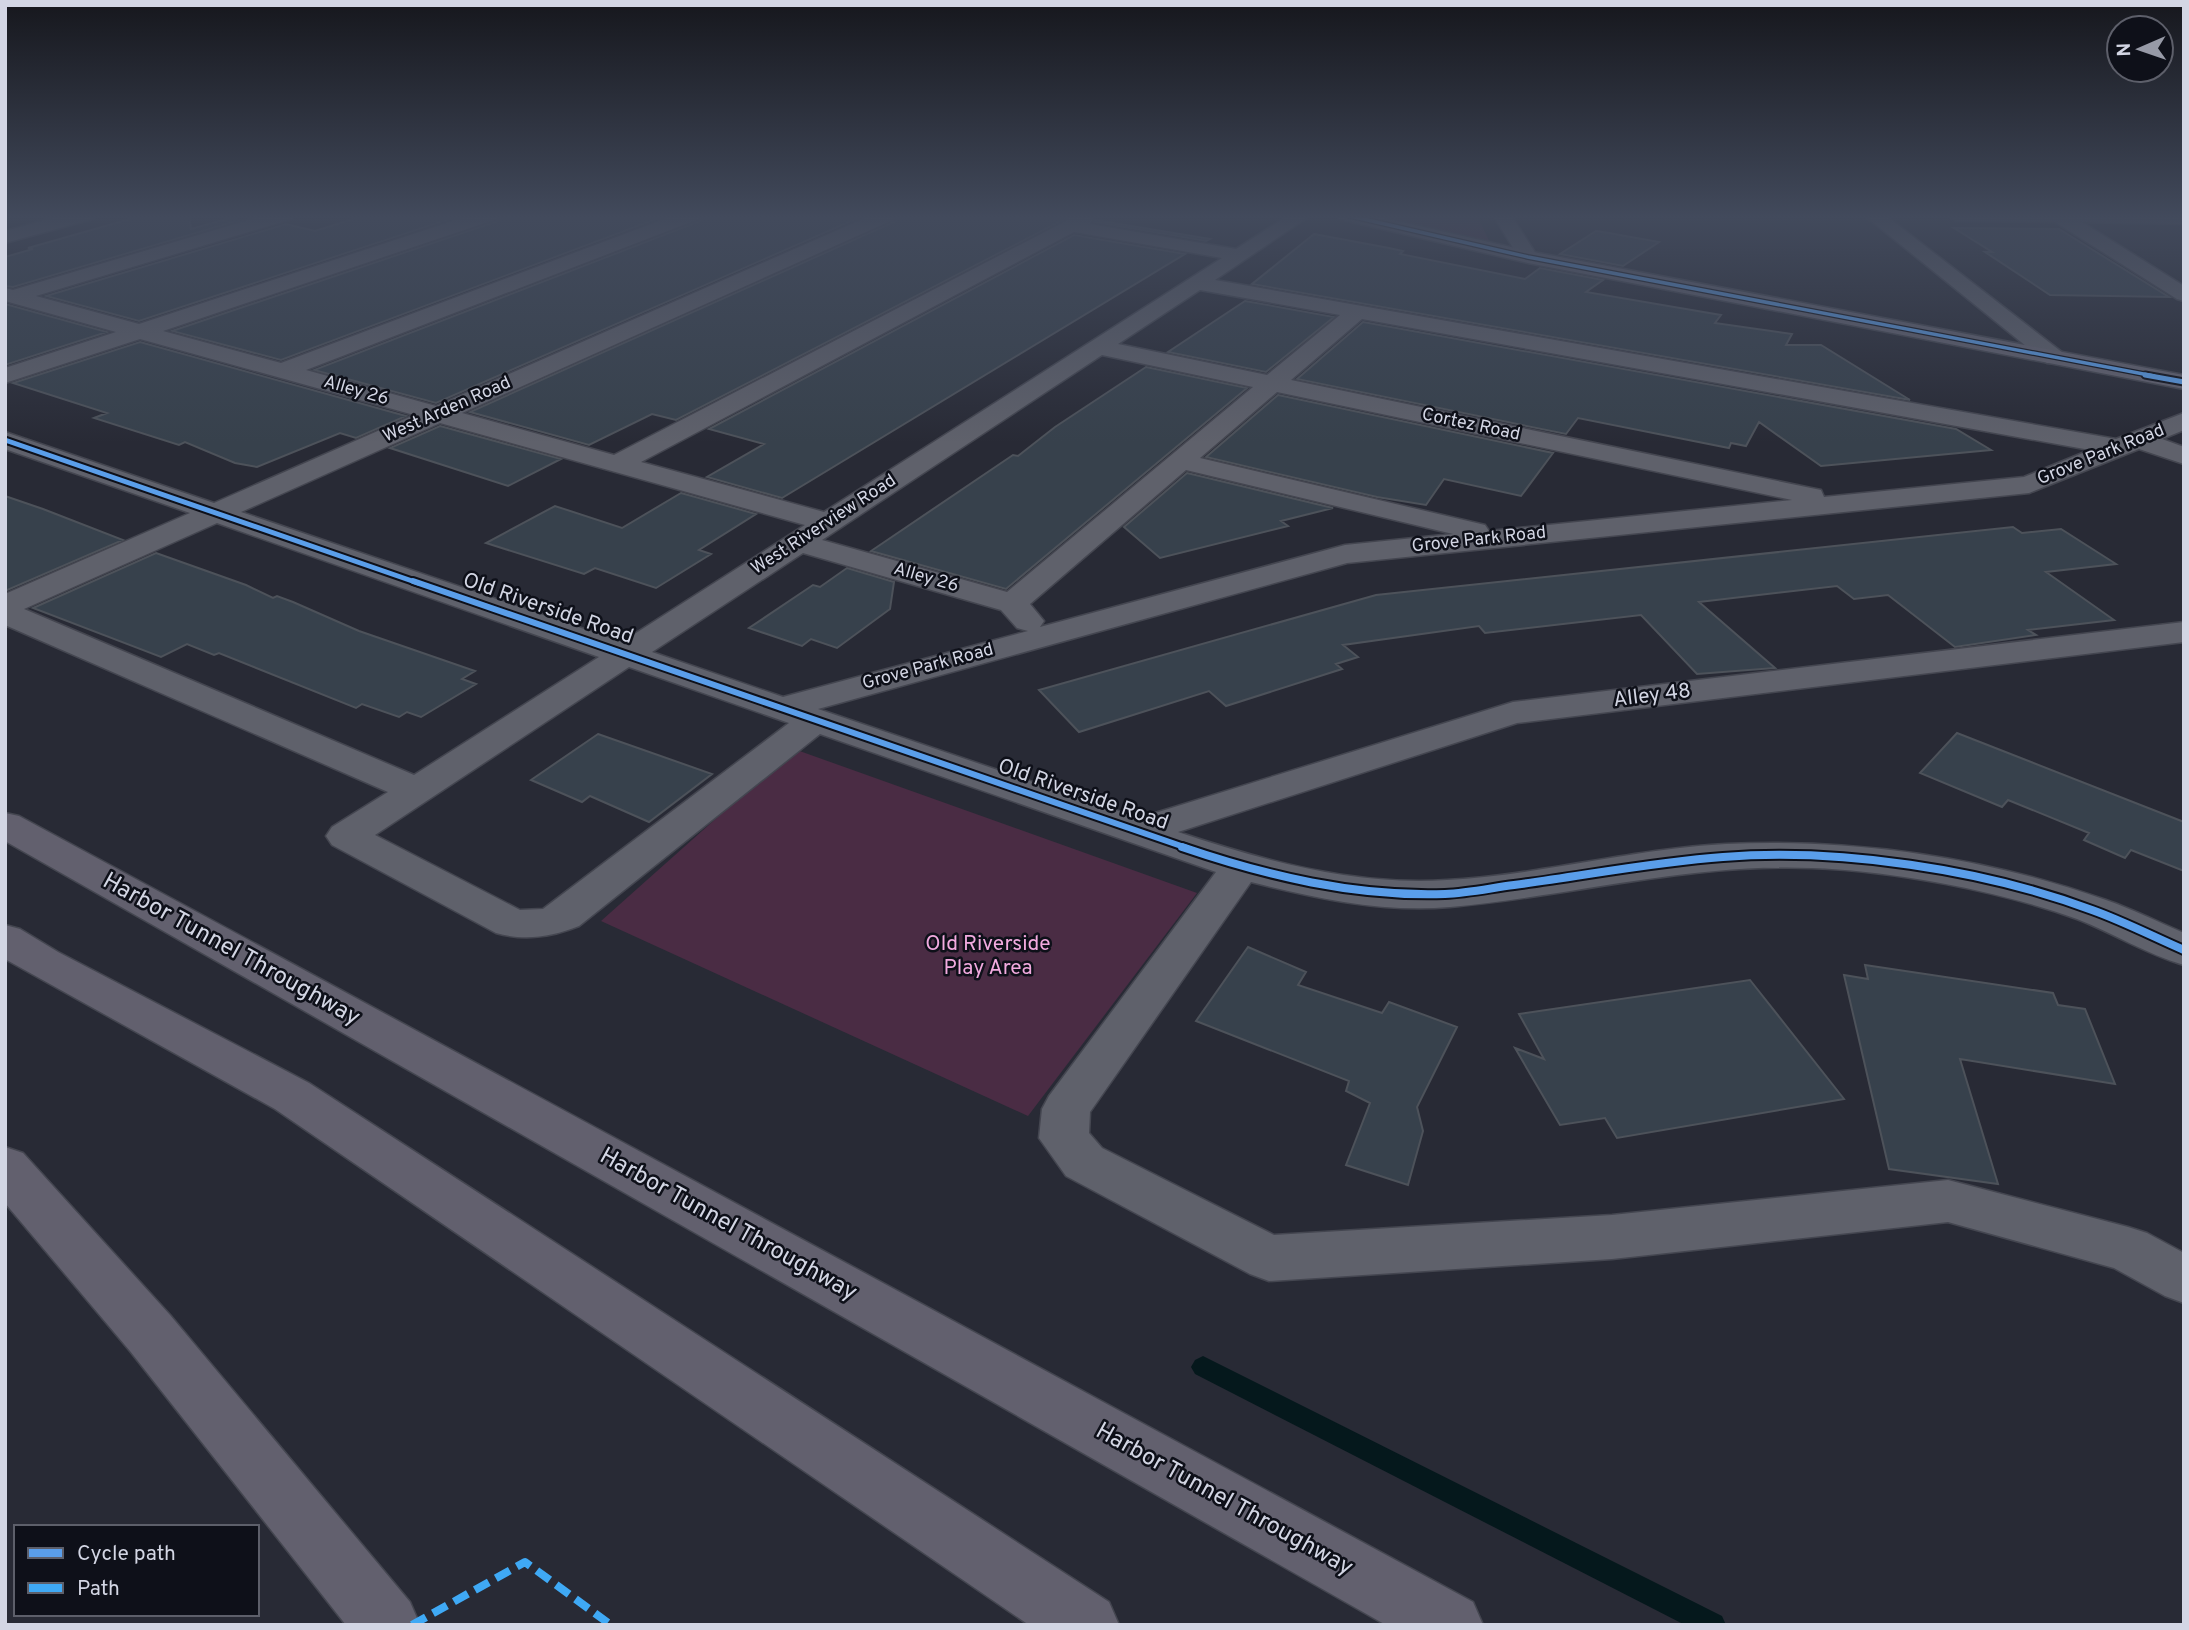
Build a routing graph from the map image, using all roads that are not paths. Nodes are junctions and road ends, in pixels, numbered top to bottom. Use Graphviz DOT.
graph roads {
  1 [pos="260,291"];
  2 [pos="492,291"];
  3 [pos="716,291"];
  4 [pos="937,291"];
  5 [pos="1184,291"];
  6 [pos="1236,291"];
  7 [pos="1706,291"];
  8 [pos="1970,291"];
  9 [pos="9,295"];
  10 [pos="1357,312"];
  11 [pos="140,331"];
  12 [pos="1097,347"];
  13 [pos="2055,358"];
  14 [pos="282,371"];
  15 [pos="5,376"];
  16 [pos="2184,382"];
  17 [pos="1272,384"];
  18 [pos="438,414"];
  19 [pos="2184,421"];
  20 [pos="5,440"];
  21 [pos="2129,444"];
  22 [pos="2184,456"];
  23 [pos="1181,461"];
  24 [pos="617,464"];
  25 [pos="1846,503"];
  26 [pos="216,513"];
  27 [pos="827,522"];
  28 [pos="1505,538"];
  29 [pos="798,542"];
  30 [pos="1012,603"];
  31 [pos="5,606"];
  32 [pos="5,613"];
  33 [pos="2184,632"];
  34 [pos="1041,636"];
  35 [pos="625,654"];
  36 [pos="798,714"];
  37 [pos="416,790"];
  38 [pos="5,825"];
  39 [pos="1136,832"];
  40 [pos="1241,867"];
  41 [pos="5,939"];
  42 [pos="2184,950"];
  43 [pos="5,1167"];
  44 [pos="2184,1280"];
  45 [pos="387,1625"];
  46 [pos="1086,1625"];
  47 [pos="1450,1625"];
  1 -- 11 [label="street"];
  2 -- 14 [label="street"];
  3 -- 18 [label="street, West Arden Road"];
  4 -- 24 [label="street"];
  5 -- 12 [label="street, West Riverview Road"];
  6 -- 10 [label="street"];
  7 -- 13 [label="main road"];
  8 -- 13 [label="street"];
  9 -- 11 [label="street, Alley 26"];
  10 -- 17 [label="street"];
  10 -- 21 [label="street"];
  11 -- 14 [label="street, Alley 26"];
  11 -- 15 [label="street"];
  12 -- 17 [label="street, Cortez Road"];
  12 -- 27 [label="street, West Riverview Road"];
  13 -- 16 [label="main road"];
  14 -- 18 [label="street, Alley 26"];
  17 -- 23 [label="street"];
  17 -- 25 [label="street, Cortez Road"];
  18 -- 24 [label="street, Alley 26"];
  18 -- 26 [label="street, West Arden Road"];
  19 -- 21 [label="street, Grove Park Road"];
  20 -- 26 [label="street, Old Riverside Road"];
  21 -- 22 [label="street"];
  21 -- 25 [label="street, Grove Park Road"];
  23 -- 28 [label="street"];
  23 -- 30 [label="street"];
  24 -- 27 [label="street, Alley 26"];
  25 -- 28 [label="street, Grove Park Road"];
  26 -- 31 [label="street, West Arden Road"];
  26 -- 35 [label="street, Old Riverside Road"];
  27 -- 29 [label="street, West Riverview Road"];
  28 -- 34 [label="street, Grove Park Road"];
  29 -- 30 [label="street, Alley 26"];
  29 -- 35 [label="street, West Riverview Road"];
  30 -- 34 [label="street"];
  32 -- 37 [label="street"];
  33 -- 39 [label="street, Alley 48"];
  34 -- 36 [label="street, Grove Park Road"];
  35 -- 36 [label="street, Old Riverside Road"];
  35 -- 37 [label="street, West Riverview Road"];
  36 -- 37 [label="street, West Riverview Road"];
  36 -- 39 [label="street, Old Riverside Road"];
  38 -- 47 [label="highway, Harbor Tunnel Throughway"];
  39 -- 40 [label="street, Old Riverside Road"];
  40 -- 42 [label="street, Old Riverside Road"];
  40 -- 44 [label="street"];
  41 -- 46 [label="highway"];
  43 -- 45 [label="highway"];
}
